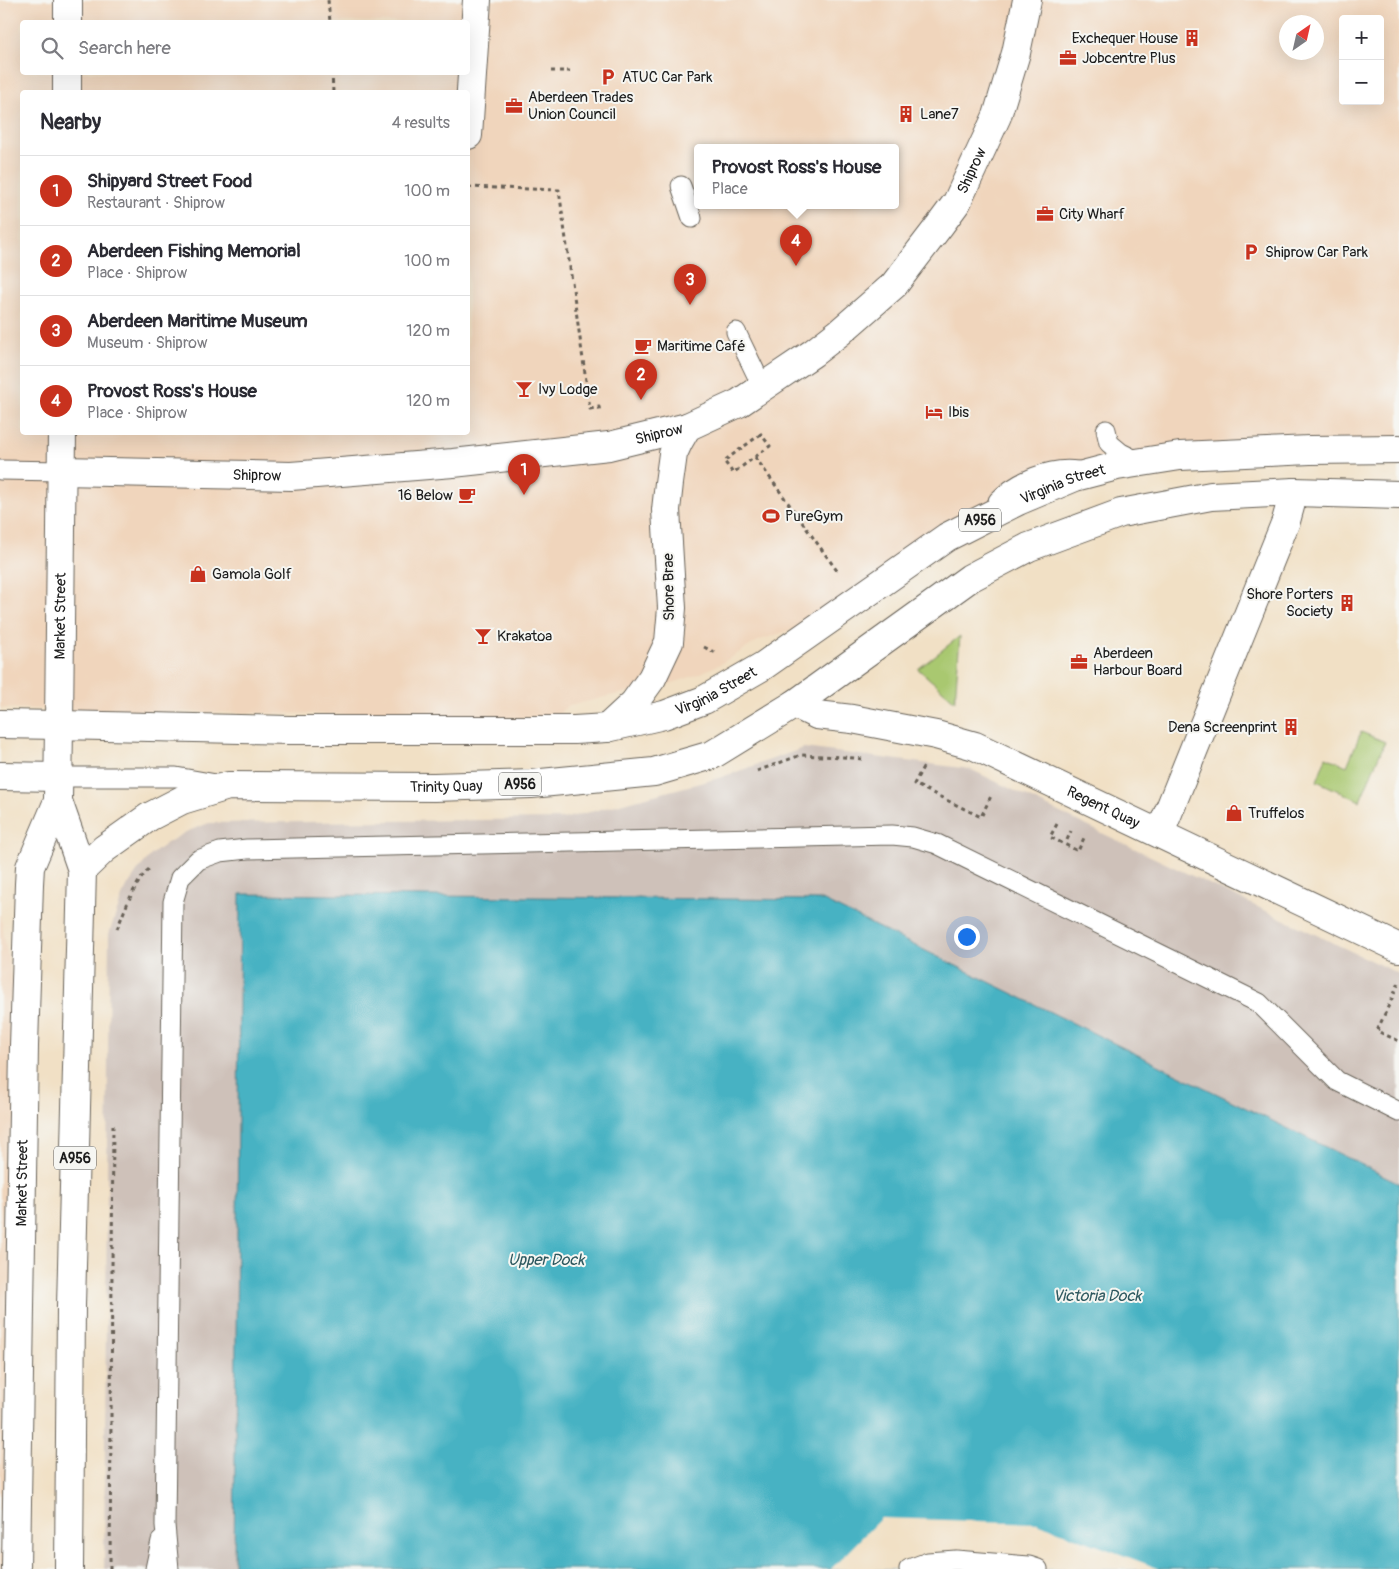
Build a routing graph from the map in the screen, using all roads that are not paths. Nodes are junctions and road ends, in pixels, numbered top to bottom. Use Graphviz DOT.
graph roads {
  1 [pos="68,0"];
  2 [pos="477,0"];
  3 [pos="1027,0"];
  4 [pos="68,20"];
  5 [pos="67,75"];
  6 [pos="67,90"];
  7 [pos="470,105"];
  8 [pos="681,186"];
  9 [pos="692,218"];
  10 [pos="736,332"];
  11 [pos="763,388"];
  12 [pos="687,428"];
  13 [pos="1106,430"];
  14 [pos="62,435"];
  15 [pos="1399,449"];
  16 [pos="1141,462"];
  17 [pos="0,470"];
  18 [pos="62,471"];
  19 [pos="1294,492"];
  20 [pos="1399,495"];
  21 [pos="795,704"];
  22 [pos="0,724"];
  23 [pos="59,725"];
  24 [pos="607,728"];
  25 [pos="0,776"];
  26 [pos="228,786"];
  27 [pos="58,789"];
  28 [pos="1160,833"];
  29 [pos="82,870"];
  30 [pos="1399,948"];
  31 [pos="1399,1112"];
  32 [pos="165,1525"];
  33 [pos="16,1569"];
  34 [pos="69,1569"];
  35 [pos="155,1569"];
  36 [pos="169,1569"];
  37 [pos="909,1569"];
  38 [pos="1038,1569"];
  1 -- 4 [label="main road"];
  2 -- 7 [label="main road"];
  3 -- 11 [label="main road, Shiprow"];
  5 -- 6 [label="main road"];
  8 -- 9 [label="lane"];
  10 -- 11 [label="lane"];
  11 -- 12 [label="main road, Shiprow"];
  12 -- 18 [label="main road, Shiprow"];
  12 -- 24 [label="main road, Shore Brae"];
  13 -- 16 [label="lane"];
  14 -- 18 [label="main road, Market Street"];
  15 -- 16 [label="main road, Virginia Street / A956"];
  16 -- 24 [label="main road, Virginia Street / A956"];
  17 -- 18 [label="lane"];
  18 -- 23 [label="main road, Market Street"];
  19 -- 20 [label="main road, A956"];
  19 -- 21 [label="main road, A956"];
  19 -- 28 [label="main road"];
  21 -- 26 [label="main road, Trinity Quay / A956"];
  21 -- 28 [label="main road, Regent Quay"];
  22 -- 23 [label="main road"];
  23 -- 24 [label="main road, A956"];
  23 -- 27 [label="main road, Market Street / A956"];
  25 -- 27 [label="main road"];
  26 -- 27 [label="lane, Trinity Quay / A956"];
  26 -- 29 [label="main road, Trinity Quay / A956"];
  27 -- 29 [label="main road, Market Street / A956"];
  27 -- 33 [label="main road, Market Street / A956"];
  28 -- 30 [label="main road, Regent Quay"];
  29 -- 34 [label="main road, Market Street / A956"];
  31 -- 32 [label="lane"];
  32 -- 35 [label="lane"];
  32 -- 36 [label="lane"];
  37 -- 38 [label="lane"];
}
